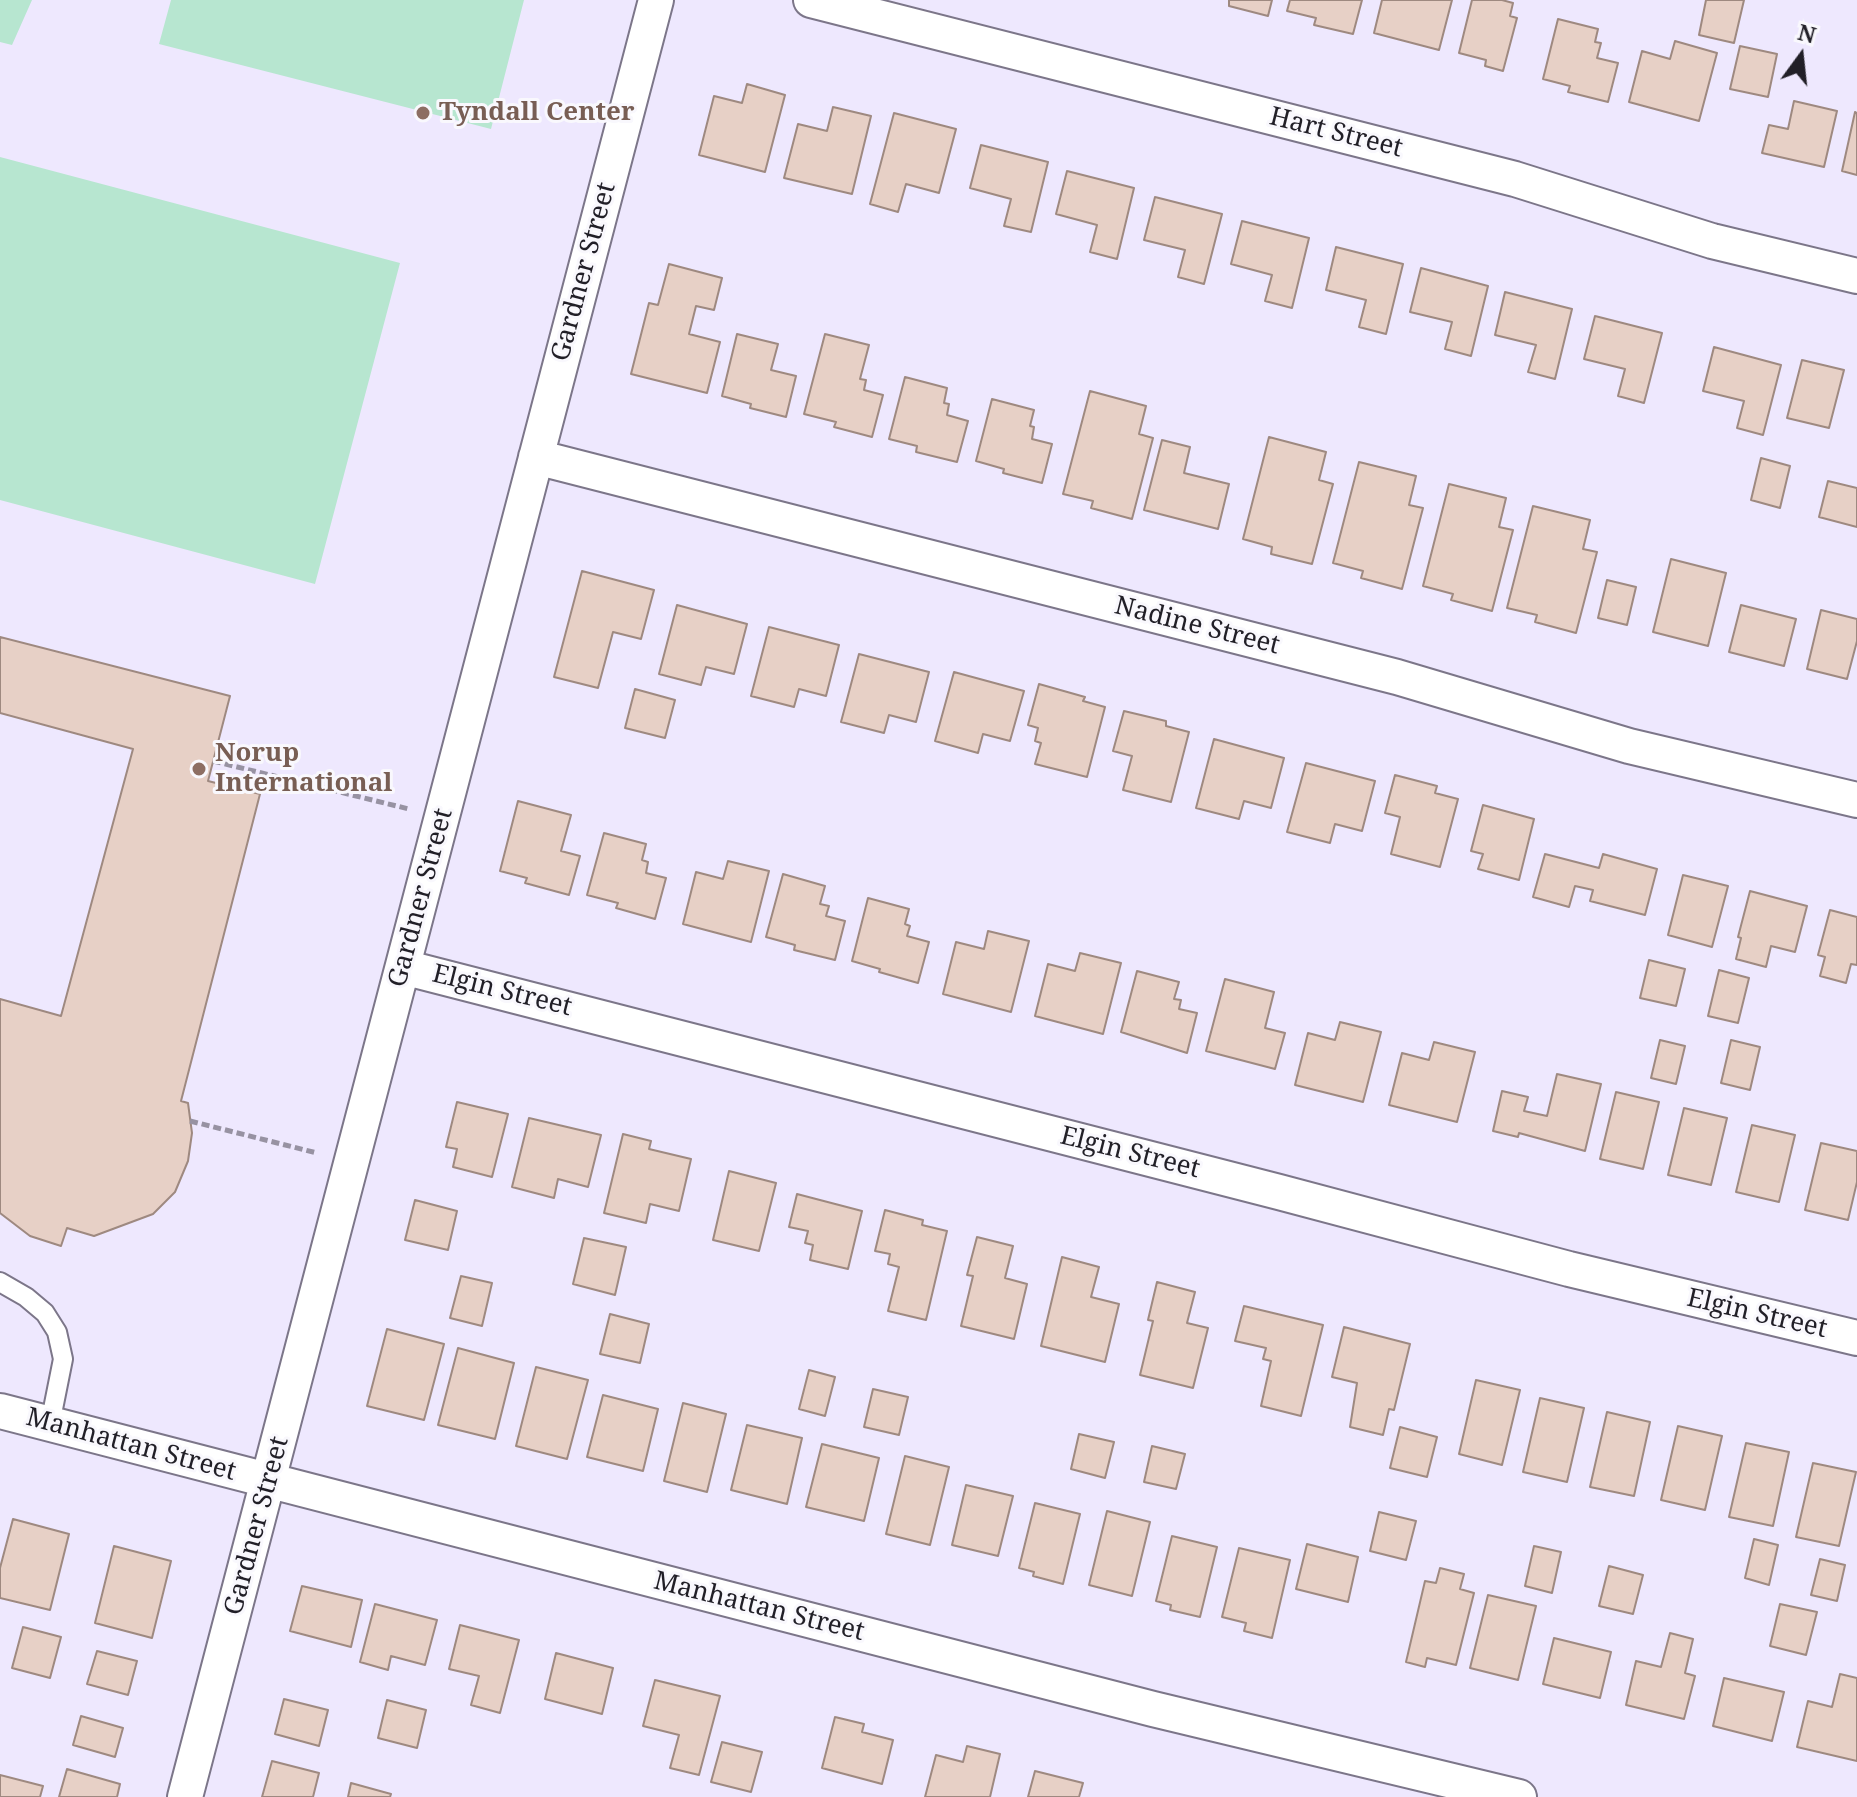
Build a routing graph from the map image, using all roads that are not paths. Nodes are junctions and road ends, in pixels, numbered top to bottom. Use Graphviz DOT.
graph roads {
  1 [pos="656,0"];
  2 [pos="811,0"];
  3 [pos="1857,276"];
  4 [pos="536,457"];
  5 [pos="1857,800"];
  6 [pos="403,967"];
  7 [pos="0,1282"];
  8 [pos="1857,1338"];
  9 [pos="0,1411"];
  10 [pos="50,1424"];
  11 [pos="270,1481"];
  12 [pos="185,1797"];
  13 [pos="1519,1797"];
  1 -- 4 [label="street, Gardner Street"];
  2 -- 3 [label="street, Hart Street"];
  4 -- 5 [label="street, Nadine Street"];
  4 -- 6 [label="street, Gardner Street"];
  6 -- 8 [label="street, Elgin Street"];
  6 -- 11 [label="street, Gardner Street"];
  7 -- 10 [label="lane"];
  9 -- 10 [label="street, Manhattan Street"];
  10 -- 11 [label="street, Manhattan Street"];
  11 -- 12 [label="street, Gardner Street"];
  11 -- 13 [label="street, Manhattan Street"];
}
